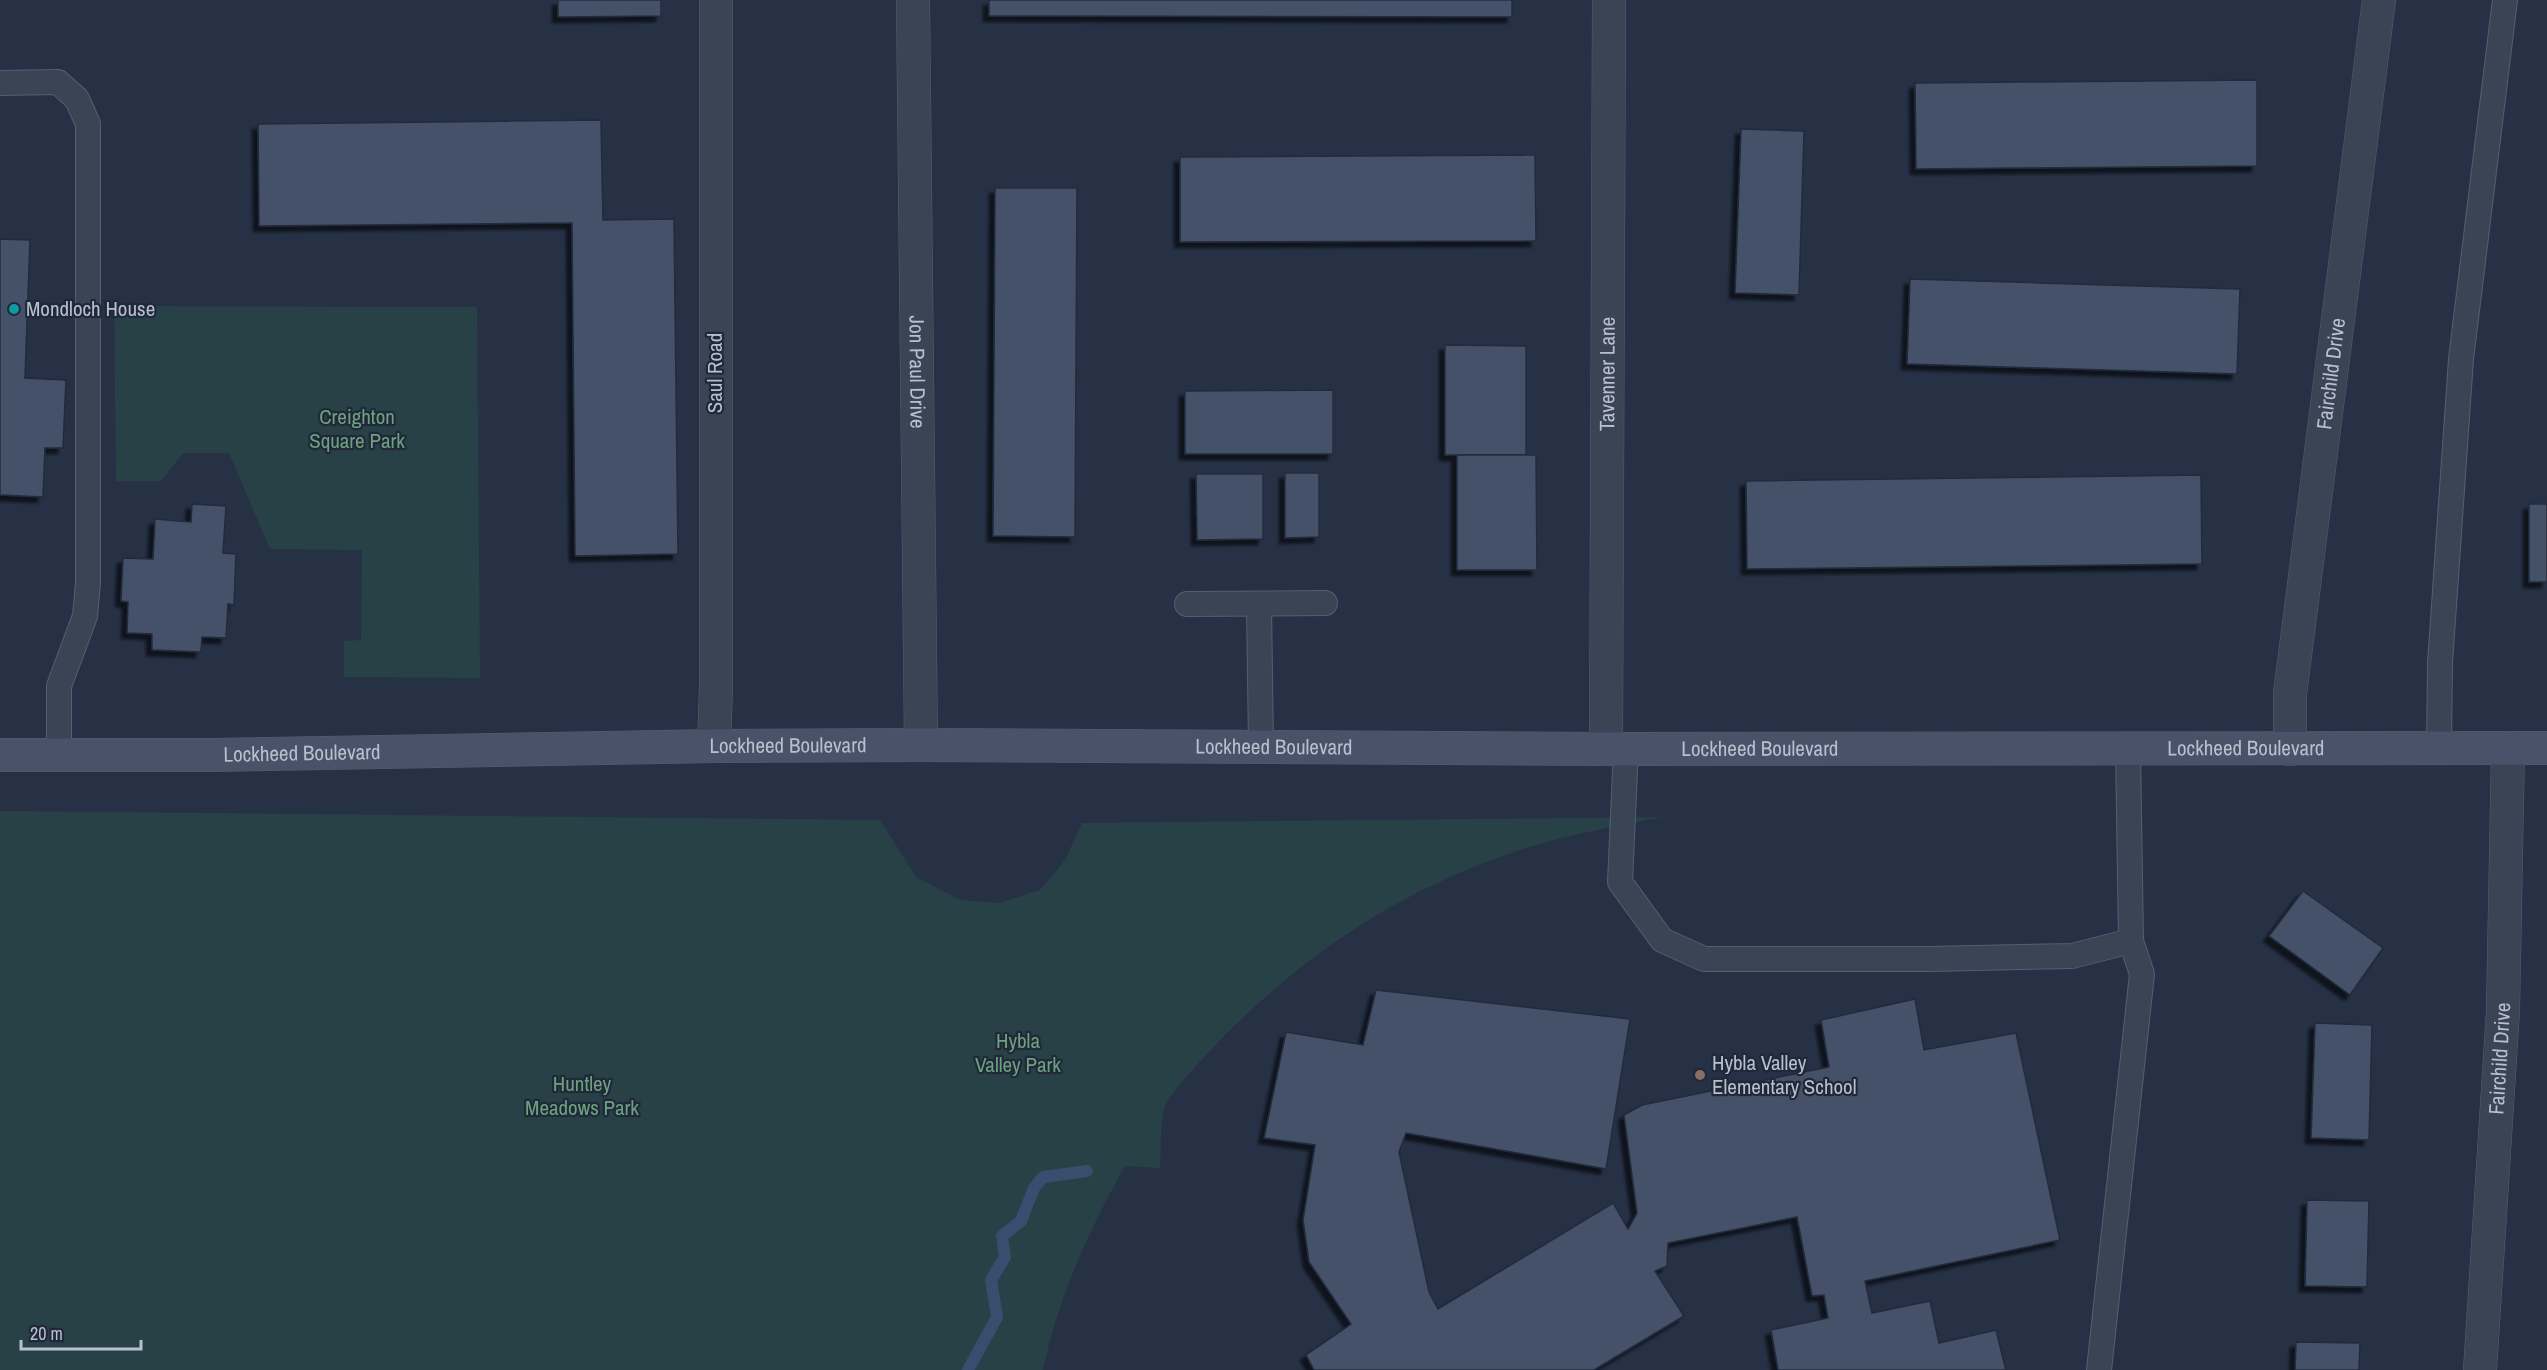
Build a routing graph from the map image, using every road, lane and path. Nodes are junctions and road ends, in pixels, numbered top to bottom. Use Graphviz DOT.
graph roads {
  1 [pos="716,0"];
  2 [pos="914,0"];
  3 [pos="1609,0"];
  4 [pos="2379,0"];
  5 [pos="2505,0"];
  6 [pos="0,83"];
  7 [pos="1325,603"];
  8 [pos="1187,604"];
  9 [pos="1259,604"];
  10 [pos="921,745"];
  11 [pos="714,746"];
  12 [pos="1261,747"];
  13 [pos="2439,747"];
  14 [pos="2508,748"];
  15 [pos="2547,748"];
  16 [pos="1616,749"];
  17 [pos="2128,749"];
  18 [pos="2290,749"];
  19 [pos="0,755"];
  20 [pos="59,755"];
  21 [pos="2132,941"];
  22 [pos="2099,1370"];
  23 [pos="2480,1370"];
  1 -- 11 [label="street, Saul Road"];
  2 -- 10 [label="street, Jon Paul Drive"];
  3 -- 16 [label="street, Tavenner Lane"];
  4 -- 18 [label="street, Fairchild Drive"];
  5 -- 13 [label="lane"];
  6 -- 20 [label="lane"];
  7 -- 9 [label="lane"];
  8 -- 9 [label="lane"];
  9 -- 12 [label="lane"];
  10 -- 11 [label="street, Lockheed Boulevard"];
  10 -- 12 [label="street, Lockheed Boulevard"];
  11 -- 20 [label="street, Lockheed Boulevard"];
  12 -- 16 [label="street, Lockheed Boulevard"];
  13 -- 14 [label="street, Lockheed Boulevard"];
  13 -- 18 [label="street, Lockheed Boulevard"];
  14 -- 15 [label="street, Lockheed Boulevard"];
  14 -- 23 [label="street, Fairchild Drive"];
  16 -- 17 [label="street, Lockheed Boulevard"];
  16 -- 21 [label="lane"];
  17 -- 18 [label="street, Lockheed Boulevard"];
  17 -- 21 [label="lane"];
  19 -- 20 [label="street, Lockheed Boulevard"];
  21 -- 22 [label="lane"];
}
